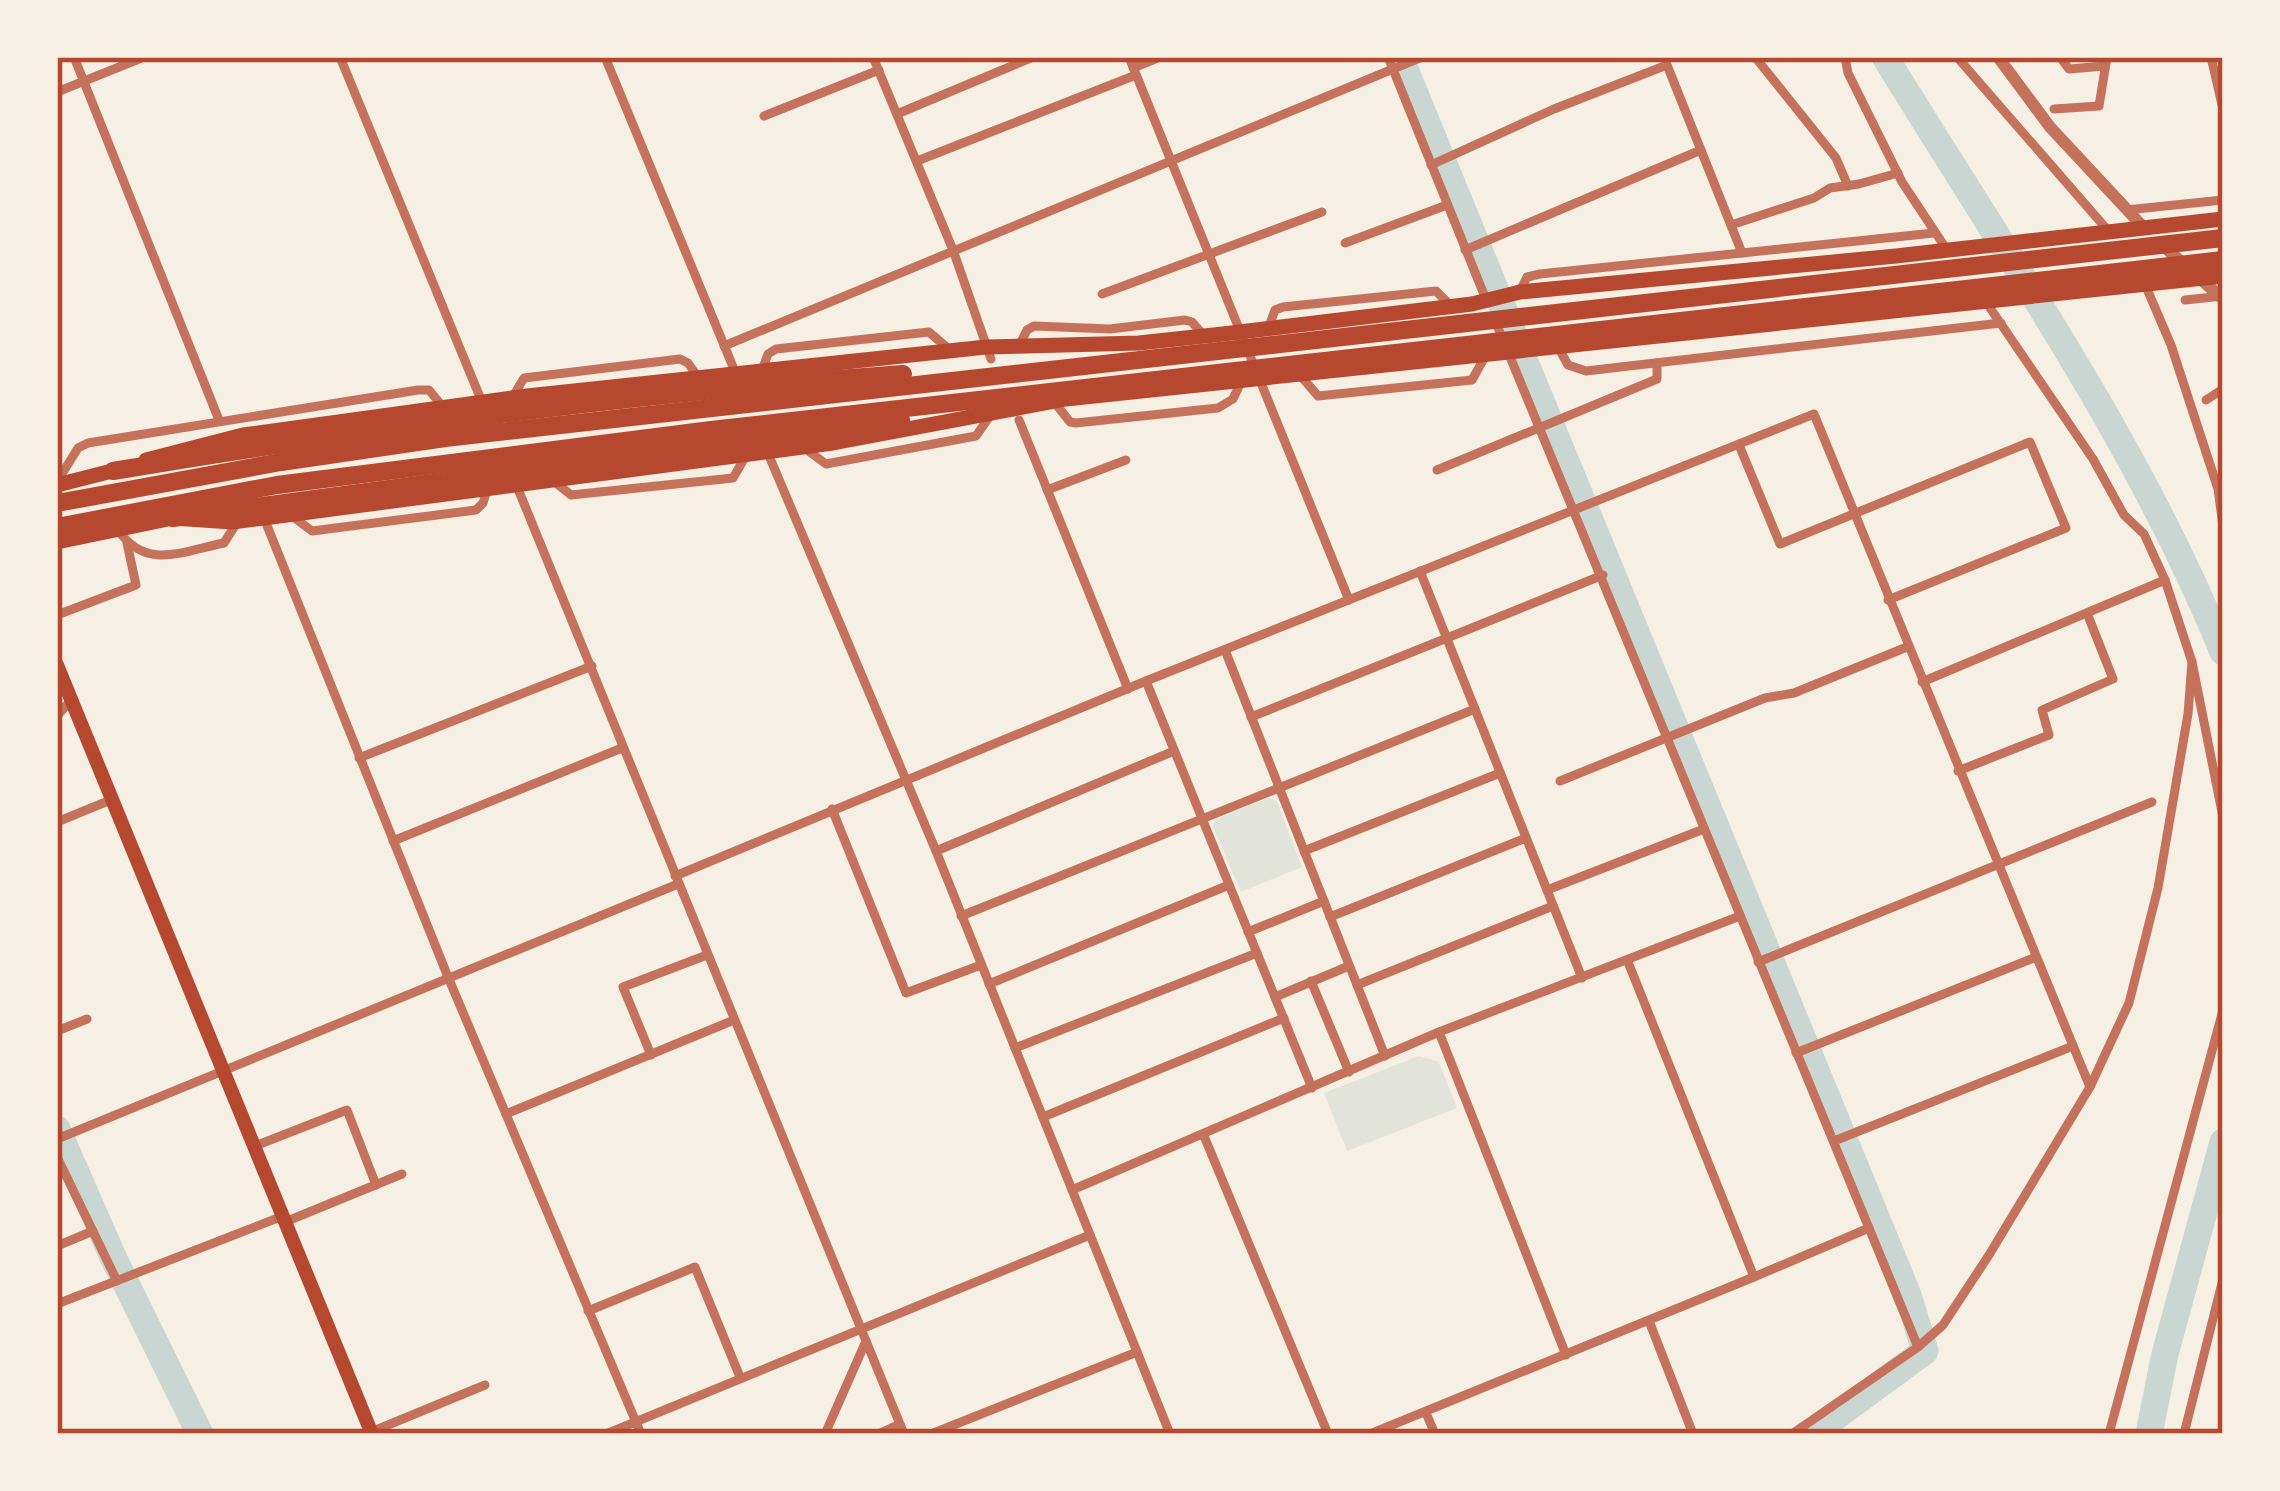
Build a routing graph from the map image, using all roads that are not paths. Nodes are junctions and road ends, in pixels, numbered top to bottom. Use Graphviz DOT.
graph roads {
  1 [pos="74,57"];
  2 [pos="144,57"];
  3 [pos="340,57"];
  4 [pos="605,57"];
  5 [pos="873,57"];
  6 [pos="1033,57"];
  7 [pos="1160,57"];
  8 [pos="1388,57"];
  9 [pos="1422,57"];
  10 [pos="1755,57"];
  11 [pos="1845,57"];
  12 [pos="1957,57"];
  13 [pos="1998,57"];
  14 [pos="2060,57"];
  15 [pos="2211,57"];
  16 [pos="2106,61"];
  17 [pos="1133,67"];
  18 [pos="879,70"];
  19 [pos="1393,70"];
  20 [pos="84,82"];
  21 [pos="57,92"];
  22 [pos="2054,109"];
  23 [pos="2223,110"];
  24 [pos="897,114"];
  25 [pos="764,116"];
  26 [pos="1700,149"];
  27 [pos="917,161"];
  28 [pos="1170,161"];
  29 [pos="1431,165"];
  30 [pos="1898,173"];
  31 [pos="1848,186"];
  32 [pos="2223,200"];
  33 [pos="1447,205"];
  34 [pos="2126,210"];
  35 [pos="1322,212"];
  36 [pos="2223,219"];
  37 [pos="1731,225"];
  38 [pos="1934,233"];
  39 [pos="2223,238"];
  40 [pos="1346,243"];
  41 [pos="953,250"];
  42 [pos="1465,250"];
  43 [pos="1742,254"];
  44 [pos="1208,257"];
  45 [pos="2223,260"];
  46 [pos="2223,276"];
  47 [pos="1520,292"];
  48 [pos="1102,294"];
  49 [pos="2222,297"];
  50 [pos="1487,300"];
  51 [pos="2185,300"];
  52 [pos="2001,323"];
  53 [pos="1241,332"];
  54 [pos="724,346"];
  55 [pos="1558,347"];
  56 [pos="988,353"];
  57 [pos="1508,353"];
  58 [pos="1190,355"];
  59 [pos="1657,363"];
  60 [pos="735,373"];
  61 [pos="1262,380"];
  62 [pos="1241,382"];
  63 [pos="2223,390"];
  64 [pos="1054,397"];
  65 [pos="2206,400"];
  66 [pos="482,401"];
  67 [pos="442,406"];
  68 [pos="219,420"];
  69 [pos="1019,420"];
  70 [pos="1539,429"];
  71 [pos="1738,445"];
  72 [pos="768,452"];
  73 [pos="1126,460"];
  74 [pos="1437,470"];
  75 [pos="113,472"];
  76 [pos="57,483"];
  77 [pos="516,483"];
  78 [pos="1047,490"];
  79 [pos="57,503"];
  80 [pos="1573,512"];
  81 [pos="1855,515"];
  82 [pos="173,518"];
  83 [pos="264,518"];
  84 [pos="238,521"];
  85 [pos="57,526"];
  86 [pos="2223,526"];
  87 [pos="122,536"];
  88 [pos="57,542"];
  89 [pos="1420,572"];
  90 [pos="1603,575"];
  91 [pos="2165,580"];
  92 [pos="1349,600"];
  93 [pos="1888,600"];
  94 [pos="2087,613"];
  95 [pos="57,615"];
  96 [pos="1447,640"];
  97 [pos="1907,647"];
  98 [pos="1225,650"];
  99 [pos="2192,662"];
  100 [pos="57,665"];
  101 [pos="592,666"];
  102 [pos="1146,681"];
  103 [pos="1922,682"];
  104 [pos="1129,689"];
  105 [pos="72,698"];
  106 [pos="1474,709"];
  107 [pos="57,716"];
  108 [pos="1251,717"];
  109 [pos="1668,738"];
  110 [pos="622,748"];
  111 [pos="1174,751"];
  112 [pos="359,758"];
  113 [pos="1958,770"];
  114 [pos="1500,773"];
  115 [pos="907,781"];
  116 [pos="1560,781"];
  117 [pos="1279,790"];
  118 [pos="113,799"];
  119 [pos="2152,802"];
  120 [pos="832,809"];
  121 [pos="2223,817"];
  122 [pos="1203,820"];
  123 [pos="57,822"];
  124 [pos="1704,829"];
  125 [pos="1526,838"];
  126 [pos="392,841"];
  127 [pos="936,850"];
  128 [pos="1304,851"];
  129 [pos="1997,863"];
  130 [pos="676,880"];
  131 [pos="1229,885"];
  132 [pos="1547,890"];
  133 [pos="1324,902"];
  134 [pos="1553,906"];
  135 [pos="961,916"];
  136 [pos="1740,916"];
  137 [pos="1330,917"];
  138 [pos="1248,932"];
  139 [pos="1257,953"];
  140 [pos="707,955"];
  141 [pos="2036,958"];
  142 [pos="1628,962"];
  143 [pos="1758,962"];
  144 [pos="981,964"];
  145 [pos="1349,966"];
  146 [pos="448,977"];
  147 [pos="1582,978"];
  148 [pos="1311,981"];
  149 [pos="989,985"];
  150 [pos="1357,985"];
  151 [pos="1275,997"];
  152 [pos="2223,1010"];
  153 [pos="1283,1018"];
  154 [pos="87,1019"];
  155 [pos="734,1020"];
  156 [pos="57,1031"];
  157 [pos="1439,1032"];
  158 [pos="2073,1046"];
  159 [pos="1015,1048"];
  160 [pos="1796,1052"];
  161 [pos="651,1055"];
  162 [pos="1385,1056"];
  163 [pos="224,1071"];
  164 [pos="1349,1072"];
  165 [pos="2090,1087"];
  166 [pos="1312,1088"];
  167 [pos="506,1114"];
  168 [pos="1043,1117"];
  169 [pos="1204,1136"];
  170 [pos="57,1139"];
  171 [pos="1834,1141"];
  172 [pos="255,1147"];
  173 [pos="57,1157"];
  174 [pos="402,1174"];
  175 [pos="376,1185"];
  176 [pos="1072,1190"];
  177 [pos="284,1219"];
  178 [pos="1869,1228"];
  179 [pos="93,1231"];
  180 [pos="1090,1235"];
  181 [pos="57,1246"];
  182 [pos="1754,1277"];
  183 [pos="2223,1279"];
  184 [pos="117,1281"];
  185 [pos="57,1304"];
  186 [pos="588,1311"];
  187 [pos="1649,1321"];
  188 [pos="862,1328"];
  189 [pos="866,1342"];
  190 [pos="1918,1347"];
  191 [pos="1137,1352"];
  192 [pos="1566,1355"];
  193 [pos="740,1377"];
  194 [pos="485,1385"];
  195 [pos="1426,1413"];
  196 [pos="636,1422"];
  197 [pos="902,1429"];
  198 [pos="372,1433"];
  199 [pos="606,1434"];
  200 [pos="640,1434"];
  201 [pos="825,1434"];
  202 [pos="878,1434"];
  203 [pos="932,1434"];
  204 [pos="1170,1434"];
  205 [pos="1328,1434"];
  206 [pos="1370,1434"];
  207 [pos="1436,1434"];
  208 [pos="1693,1434"];
  209 [pos="1792,1434"];
  210 [pos="2109,1434"];
  211 [pos="2184,1434"];
  1 -- 20 [label="street"];
  2 -- 20 [label="street"];
  3 -- 66 [label="street"];
  4 -- 54 [label="street"];
  5 -- 18 [label="street"];
  6 -- 24 [label="street"];
  7 -- 17 [label="street"];
  8 -- 19 [label="street"];
  9 -- 19 [label="street"];
  10 -- 31 [label="street"];
  11 -- 30 [label="street"];
  12 -- 86 [label="street"];
  13 -- 34 [label="street"];
  14 -- 16 [label="street"];
  15 -- 23 [label="street"];
  16 -- 22 [label="street"];
  17 -- 27 [label="street"];
  17 -- 28 [label="street"];
  18 -- 24 [label="street"];
  18 -- 25 [label="street"];
  19 -- 28 [label="street"];
  19 -- 29 [label="street"];
  20 -- 21 [label="street"];
  20 -- 68 [label="street"];
  24 -- 27 [label="street"];
  26 -- 29 [label="street"];
  26 -- 37 [label="street"];
  26 -- 42 [label="street"];
  27 -- 41 [label="street"];
  28 -- 41 [label="street"];
  28 -- 44 [label="street"];
  29 -- 33 [label="street"];
  30 -- 31 [label="street"];
  30 -- 38 [label="street"];
  31 -- 37 [label="street"];
  32 -- 34 [label="street"];
  33 -- 40 [label="street"];
  33 -- 42 [label="street"];
  34 -- 49 [label="street"];
  35 -- 44 [label="street"];
  36 -- 47 [label="highway"];
  37 -- 43 [label="street"];
  38 -- 43 [label="street"];
  38 -- 52 [label="street"];
  39 -- 58 [label="highway"];
  41 -- 54 [label="street"];
  41 -- 56 [label="street"];
  42 -- 50 [label="street"];
  43 -- 47 [label="street"];
  44 -- 48 [label="street"];
  44 -- 53 [label="street"];
  45 -- 64 [label="highway"];
  46 -- 55 [label="highway"];
  47 -- 50 [label="highway"];
  49 -- 51 [label="street"];
  50 -- 53 [label="highway"];
  50 -- 57 [label="street"];
  52 -- 59 [label="street"];
  52 -- 91 [label="street"];
  53 -- 56 [label="highway"];
  53 -- 61 [label="street"];
  54 -- 60 [label="street"];
  55 -- 57 [label="highway"];
  55 -- 59 [label="street"];
  56 -- 60 [label="highway"];
  57 -- 61 [label="highway"];
  57 -- 70 [label="street"];
  58 -- 75 [label="highway"];
  58 -- 79 [label="highway"];
  59 -- 70 [label="street"];
  60 -- 66 [label="highway"];
  60 -- 72 [label="street"];
  61 -- 62 [label="highway"];
  61 -- 92 [label="street"];
  62 -- 64 [label="highway"];
  62 -- 64 [label="street"];
  63 -- 65 [label="street"];
  64 -- 72 [label="highway"];
  64 -- 82 [label="highway"];
  64 -- 85 [label="highway"];
  66 -- 67 [label="highway"];
  66 -- 77 [label="street"];
  67 -- 68 [label="street"];
  67 -- 75 [label="highway"];
  68 -- 76 [label="street"];
  69 -- 78 [label="street"];
  70 -- 74 [label="street"];
  70 -- 80 [label="street"];
  71 -- 80 [label="street"];
  71 -- 81 [label="street"];
  71 -- 81 [label="street"];
  72 -- 77 [label="highway"];
  72 -- 115 [label="street"];
  73 -- 78 [label="street"];
  75 -- 76 [label="highway"];
  77 -- 83 [label="highway"];
  77 -- 101 [label="street"];
  78 -- 104 [label="street"];
  80 -- 89 [label="street"];
  80 -- 90 [label="street"];
  81 -- 93 [label="street"];
  81 -- 93 [label="street"];
  82 -- 84 [label="highway"];
  82 -- 87 [label="highway"];
  83 -- 84 [label="highway"];
  83 -- 112 [label="street"];
  84 -- 87 [label="street"];
  87 -- 88 [label="highway"];
  87 -- 95 [label="street"];
  89 -- 92 [label="street"];
  89 -- 96 [label="street"];
  90 -- 96 [label="street"];
  90 -- 109 [label="street"];
  91 -- 94 [label="street"];
  91 -- 99 [label="street"];
  92 -- 98 [label="street"];
  93 -- 97 [label="street"];
  94 -- 103 [label="street"];
  94 -- 113 [label="street"];
  96 -- 106 [label="street"];
  96 -- 108 [label="street"];
  97 -- 103 [label="street"];
  97 -- 109 [label="street"];
  98 -- 102 [label="street"];
  98 -- 108 [label="street"];
  99 -- 121 [label="street"];
  99 -- 165 [label="street"];
  100 -- 105 [label="main road"];
  101 -- 110 [label="street"];
  101 -- 112 [label="street"];
  102 -- 104 [label="street"];
  102 -- 111 [label="street"];
  103 -- 113 [label="street"];
  104 -- 115 [label="street"];
  105 -- 107 [label="street"];
  105 -- 118 [label="main road"];
  106 -- 114 [label="street"];
  106 -- 117 [label="street"];
  108 -- 117 [label="street"];
  109 -- 116 [label="street"];
  109 -- 124 [label="street"];
  110 -- 126 [label="street"];
  110 -- 130 [label="street"];
  111 -- 122 [label="street"];
  111 -- 127 [label="street"];
  112 -- 126 [label="street"];
  113 -- 129 [label="street"];
  114 -- 125 [label="street"];
  114 -- 128 [label="street"];
  115 -- 120 [label="street"];
  115 -- 127 [label="street"];
  117 -- 122 [label="street"];
  117 -- 128 [label="street"];
  118 -- 123 [label="street"];
  118 -- 163 [label="main road"];
  119 -- 129 [label="street"];
  120 -- 130 [label="street"];
  120 -- 144 [label="street"];
  122 -- 131 [label="street"];
  122 -- 135 [label="street"];
  124 -- 132 [label="street"];
  124 -- 136 [label="street"];
  125 -- 132 [label="street"];
  125 -- 137 [label="street"];
  126 -- 146 [label="street"];
  127 -- 135 [label="street"];
  128 -- 133 [label="street"];
  129 -- 141 [label="street"];
  129 -- 143 [label="street"];
  130 -- 140 [label="street"];
  130 -- 146 [label="street"];
  131 -- 138 [label="street"];
  131 -- 149 [label="street"];
  132 -- 134 [label="street"];
  133 -- 137 [label="street"];
  133 -- 138 [label="street"];
  134 -- 147 [label="street"];
  134 -- 150 [label="street"];
  135 -- 144 [label="street"];
  136 -- 142 [label="street"];
  136 -- 143 [label="street"];
  137 -- 145 [label="street"];
  138 -- 139 [label="street"];
  139 -- 151 [label="street"];
  139 -- 159 [label="street"];
  140 -- 155 [label="street"];
  140 -- 161 [label="street"];
  141 -- 158 [label="street"];
  141 -- 160 [label="street"];
  142 -- 147 [label="street"];
  142 -- 182 [label="street"];
  143 -- 160 [label="street"];
  144 -- 149 [label="street"];
  145 -- 148 [label="street"];
  145 -- 150 [label="street"];
  146 -- 163 [label="street"];
  146 -- 167 [label="street"];
  147 -- 157 [label="street"];
  148 -- 151 [label="street"];
  148 -- 164 [label="street"];
  149 -- 159 [label="street"];
  150 -- 162 [label="street"];
  151 -- 153 [label="street"];
  152 -- 210 [label="street"];
  153 -- 166 [label="street"];
  153 -- 168 [label="street"];
  154 -- 156 [label="street"];
  155 -- 161 [label="street"];
  155 -- 188 [label="street"];
  157 -- 162 [label="street"];
  157 -- 192 [label="street"];
  158 -- 165 [label="street"];
  158 -- 171 [label="street"];
  159 -- 168 [label="street"];
  160 -- 171 [label="street"];
  161 -- 167 [label="street"];
  162 -- 164 [label="street"];
  163 -- 170 [label="street"];
  163 -- 172 [label="main road"];
  164 -- 166 [label="street"];
  165 -- 190 [label="street"];
  166 -- 169 [label="street"];
  167 -- 186 [label="street"];
  168 -- 176 [label="street"];
  169 -- 176 [label="street"];
  169 -- 205 [label="street"];
  171 -- 178 [label="street"];
  172 -- 175 [label="street"];
  172 -- 177 [label="main road"];
  173 -- 179 [label="street"];
  174 -- 175 [label="street"];
  175 -- 177 [label="street"];
  176 -- 180 [label="street"];
  177 -- 184 [label="street"];
  177 -- 198 [label="main road"];
  178 -- 182 [label="street"];
  178 -- 190 [label="street"];
  179 -- 181 [label="street"];
  179 -- 184 [label="street"];
  180 -- 188 [label="street"];
  180 -- 191 [label="street"];
  182 -- 187 [label="street"];
  183 -- 211 [label="street"];
  184 -- 185 [label="street"];
  186 -- 193 [label="street"];
  186 -- 196 [label="street"];
  187 -- 192 [label="street"];
  187 -- 208 [label="street"];
  188 -- 189 [label="street"];
  188 -- 193 [label="street"];
  189 -- 197 [label="street"];
  189 -- 201 [label="street"];
  190 -- 209 [label="street"];
  191 -- 203 [label="street"];
  191 -- 204 [label="street"];
  192 -- 195 [label="street"];
  193 -- 196 [label="street"];
  194 -- 198 [label="street"];
  195 -- 206 [label="street"];
  195 -- 207 [label="street"];
  196 -- 199 [label="street"];
  196 -- 200 [label="street"];
  197 -- 202 [label="street"];
}
